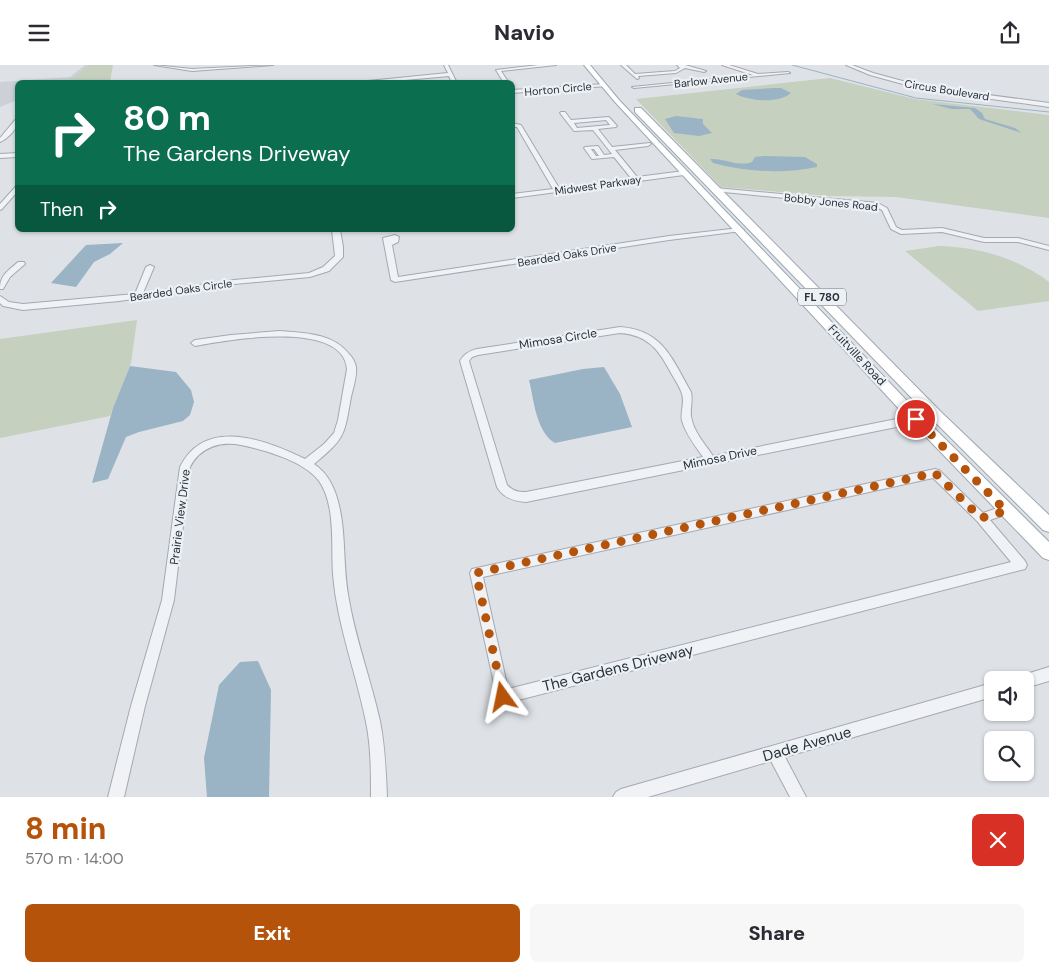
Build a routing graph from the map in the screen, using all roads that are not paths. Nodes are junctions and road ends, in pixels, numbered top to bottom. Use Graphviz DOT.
graph roads {
  1 [pos="156,65"];
  2 [pos="271,65"];
  3 [pos="446,65"];
  4 [pos="554,65"];
  5 [pos="587,65"];
  6 [pos="623,65"];
  7 [pos="679,65"];
  8 [pos="724,65"];
  9 [pos="744,65"];
  10 [pos="848,65"];
  11 [pos="597,66"];
  12 [pos="732,67"];
  13 [pos="738,68"];
  14 [pos="704,71"];
  15 [pos="723,73"];
  16 [pos="788,73"];
  17 [pos="451,74"];
  18 [pos="634,75"];
  19 [pos="758,75"];
  20 [pos="384,80"];
  21 [pos="454,80"];
  22 [pos="505,80"];
  23 [pos="605,85"];
  24 [pos="647,85"];
  25 [pos="634,87"];
  26 [pos="515,93"];
  27 [pos="1049,105"];
  28 [pos="600,109"];
  29 [pos="563,113"];
  30 [pos="607,118"];
  31 [pos="570,122"];
  32 [pos="15,124"];
  33 [pos="515,125"];
  34 [pos="594,128"];
  35 [pos="0,140"];
  36 [pos="648,144"];
  37 [pos="611,149"];
  38 [pos="15,155"];
  39 [pos="616,155"];
  40 [pos="0,156"];
  41 [pos="604,165"];
  42 [pos="684,173"];
  43 [pos="636,179"];
  44 [pos="713,187"];
  45 [pos="15,190"];
  46 [pos="557,190"];
  47 [pos="515,196"];
  48 [pos="0,208"];
  49 [pos="740,230"];
  50 [pos="336,234"];
  51 [pos="388,244"];
  52 [pos="1049,248"];
  53 [pos="21,264"];
  54 [pos="150,267"];
  55 [pos="0,287"];
  56 [pos="138,297"];
  57 [pos="0,298"];
  58 [pos="195,343"];
  59 [pos="924,403"];
  60 [pos="905,407"];
  61 [pos="936,415"];
  62 [pos="916,419"];
  63 [pos="710,460"];
  64 [pos="307,463"];
  65 [pos="506,491"];
  66 [pos="1006,511"];
  67 [pos="981,518"];
  68 [pos="1049,525"];
  69 [pos="1049,553"];
  70 [pos="1049,674"];
  71 [pos="1034,678"];
  72 [pos="984,692"];
  73 [pos="776,753"];
  74 [pos="116,797"];
  75 [pos="379,797"];
  76 [pos="621,797"];
  77 [pos="798,797"];
  1 -- 2 [label="street"];
  3 -- 17 [label="street"];
  4 -- 22 [label="street, Horton Circle"];
  5 -- 23 [label="main road, Fruitville Road / FL 780"];
  6 -- 18 [label="street"];
  7 -- 14 [label="street"];
  7 -- 18 [label="street"];
  8 -- 12 [label="street"];
  9 -- 13 [label="street"];
  10 -- 27 [label="street, Circus Boulevard"];
  11 -- 44 [label="main road, Fruitville Road / FL 780"];
  12 -- 13 [label="street"];
  12 -- 15 [label="street"];
  13 -- 19 [label="street"];
  16 -- 19 [label="street, Barlow Avenue"];
  17 -- 20 [label="street"];
  17 -- 21 [label="street"];
  18 -- 24 [label="street"];
  19 -- 24 [label="street, Barlow Avenue"];
  23 -- 26 [label="street, Horton Circle"];
  23 -- 42 [label="main road, Fruitville Road / FL 780"];
  24 -- 25 [label="street, Barlow Avenue"];
  28 -- 30 [label="street"];
  29 -- 31 [label="street"];
  30 -- 31 [label="street"];
  30 -- 34 [label="street"];
  31 -- 34 [label="street"];
  32 -- 35 [label="street"];
  33 -- 46 [label="street"];
  34 -- 37 [label="street"];
  36 -- 37 [label="street"];
  37 -- 39 [label="street"];
  38 -- 40 [label="street"];
  39 -- 41 [label="street"];
  39 -- 43 [label="street"];
  42 -- 43 [label="street, Midwest Parkway"];
  42 -- 44 [label="main road"];
  42 -- 49 [label="main road, Fruitville Road / FL 780"];
  43 -- 46 [label="street, Midwest Parkway"];
  44 -- 52 [label="street, Bobby Jones Road"];
  44 -- 59 [label="main road, Fruitville Road / FL 780"];
  45 -- 48 [label="street"];
  46 -- 47 [label="street, Midwest Parkway"];
  49 -- 51 [label="street, Bearded Oaks Drive"];
  49 -- 60 [label="main road, Fruitville Road / FL 780"];
  50 -- 56 [label="street, Bearded Oaks Circle"];
  53 -- 55 [label="street"];
  54 -- 56 [label="street"];
  56 -- 57 [label="street, Bearded Oaks Circle"];
  58 -- 64 [label="street"];
  59 -- 60 [label="street"];
  59 -- 61 [label="main road, Fruitville Road / FL 780"];
  60 -- 62 [label="main road, Fruitville Road / FL 780"];
  61 -- 62 [label="street, Mimosa Drive"];
  61 -- 68 [label="main road, Fruitville Road / FL 780"];
  62 -- 63 [label="street, Mimosa Drive"];
  62 -- 66 [label="main road, Fruitville Road / FL 780"];
  63 -- 65 [label="street, Mimosa Drive"];
  63 -- 65 [label="street, Mimosa Circle"];
  64 -- 74 [label="street, Prairie View Drive"];
  64 -- 75 [label="street, Prairie View Drive"];
  66 -- 67 [label="street"];
  66 -- 69 [label="main road, Fruitville Road / FL 780"];
  67 -- 67 [label="street, The Gardens Driveway"];
  70 -- 71 [label="street"];
  72 -- 73 [label="street, Dade Avenue"];
  73 -- 76 [label="street, Dade Avenue"];
  73 -- 77 [label="street"];
}
